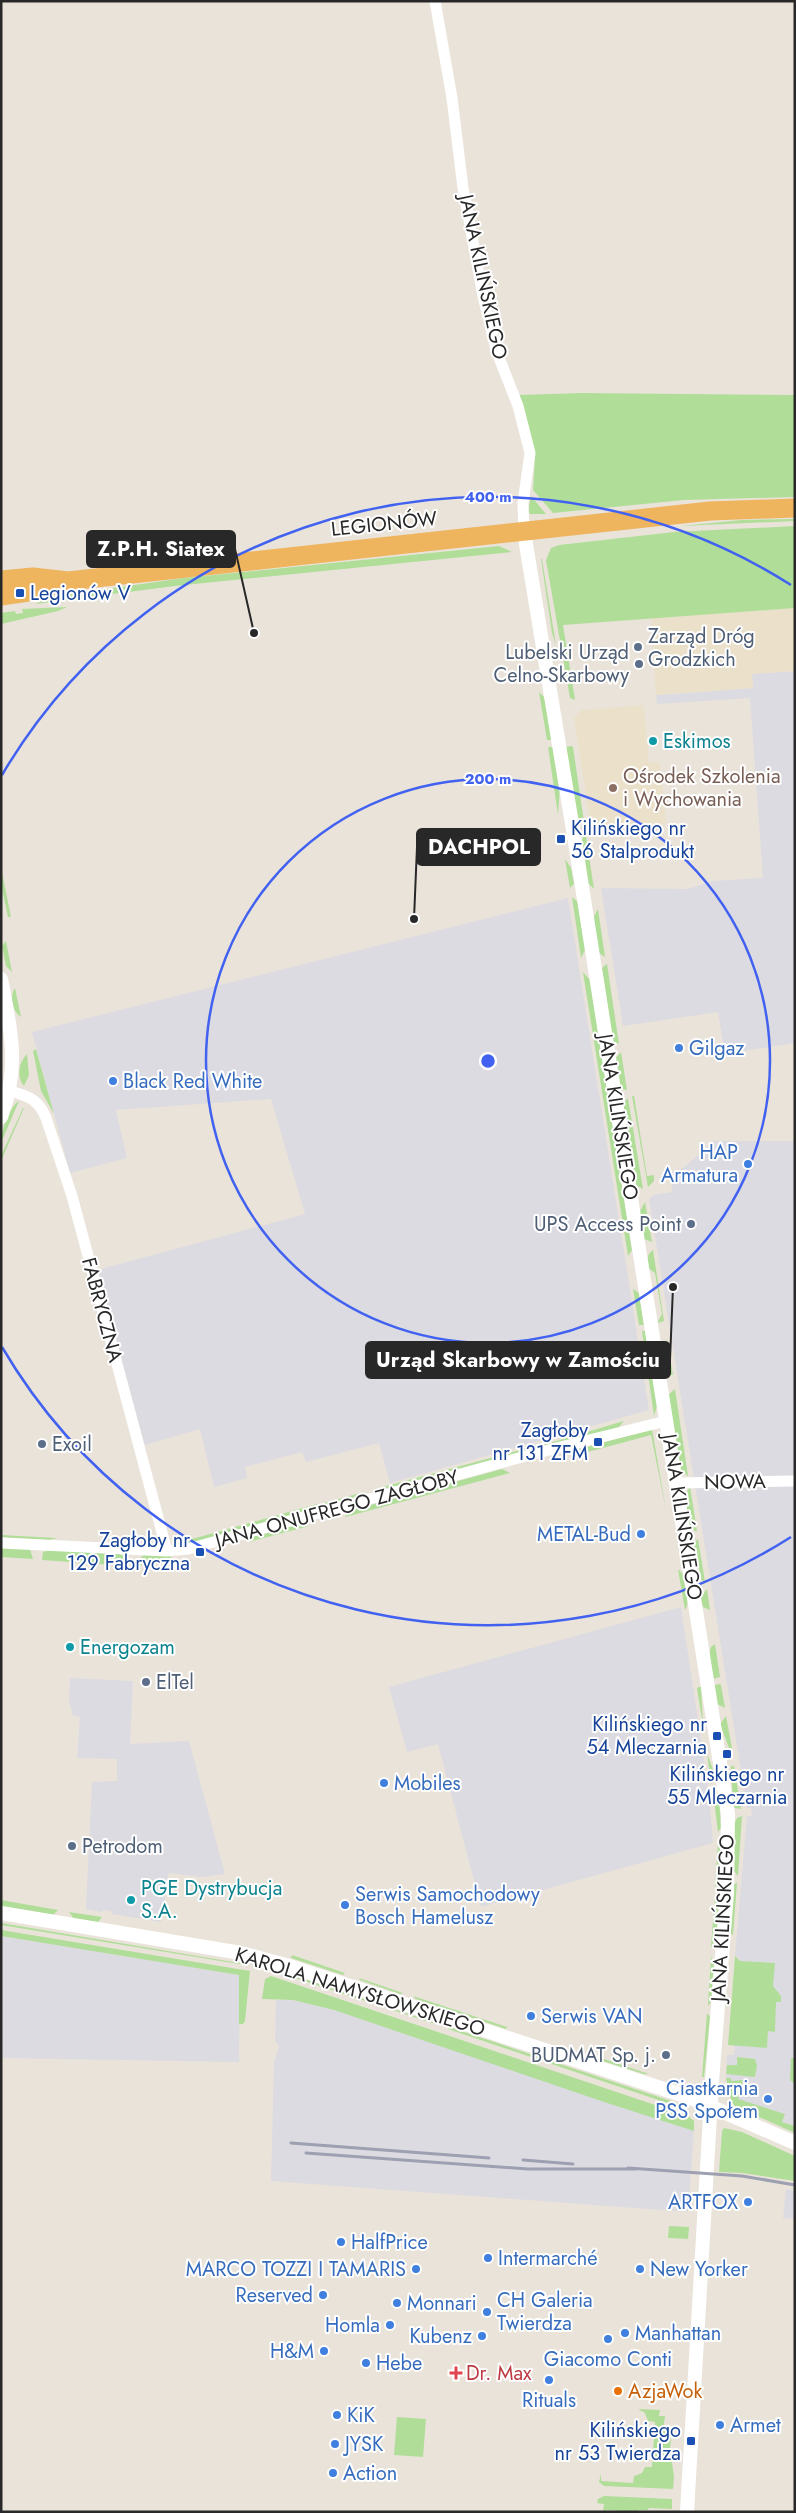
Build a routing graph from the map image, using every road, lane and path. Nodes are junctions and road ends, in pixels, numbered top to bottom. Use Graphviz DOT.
graph roads {
  1 [pos="435,1"];
  2 [pos="795,508"];
  3 [pos="524,532"];
  4 [pos="1,580"];
  5 [pos="68,580"];
  6 [pos="1,596"];
  7 [pos="1,979"];
  8 [pos="10,1091"];
  9 [pos="1,1117"];
  10 [pos="666,1421"];
  11 [pos="795,1481"];
  12 [pos="676,1483"];
  13 [pos="1,1542"];
  14 [pos="167,1551"];
  15 [pos="1,1913"];
  16 [pos="710,2106"];
  17 [pos="795,2143"];
  18 [pos="687,2512"];
  1 -- 3 [label="street, JANA KILIŃSKIEGO"];
  2 -- 3 [label="highway, LEGIONÓW"];
  3 -- 5 [label="highway, LEGIONÓW"];
  3 -- 10 [label="street, JANA KILIŃSKIEGO"];
  4 -- 5 [label="highway, LEGIONÓW"];
  5 -- 6 [label="highway, LEGIONÓW"];
  7 -- 8 [label="street"];
  8 -- 9 [label="street"];
  8 -- 14 [label="street, FABRYCZNA"];
  10 -- 12 [label="street, JANA KILIŃSKIEGO"];
  10 -- 14 [label="street, JANA ONUFREGO ZAGŁOBY"];
  11 -- 12 [label="street, NOWA"];
  12 -- 16 [label="street, JANA KILIŃSKIEGO"];
  13 -- 14 [label="street, JANA ONUFREGO ZAGŁOBY"];
  15 -- 16 [label="street, KAROLA NAMYSŁOWSKIEGO"];
  16 -- 17 [label="street, KAROLA NAMYSŁOWSKIEGO"];
  16 -- 18 [label="street, JANA KILIŃSKIEGO"];
}
